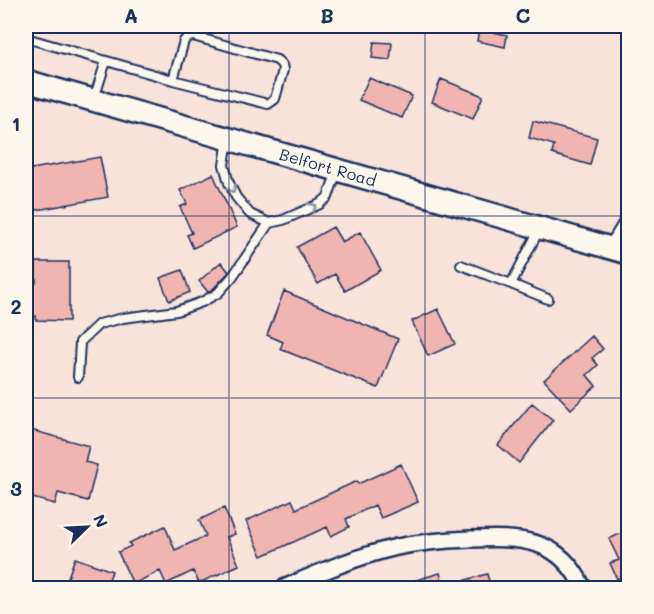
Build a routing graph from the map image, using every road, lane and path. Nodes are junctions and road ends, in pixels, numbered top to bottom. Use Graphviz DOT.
graph roads {
  1 [pos="26,38"];
  2 [pos="106,61"];
  3 [pos="173,80"];
  4 [pos="26,81"];
  5 [pos="93,100"];
  6 [pos="228,139"];
  7 [pos="337,170"];
  8 [pos="628,215"];
  9 [pos="269,223"];
  10 [pos="540,228"];
  11 [pos="618,251"];
  12 [pos="461,265"];
  13 [pos="511,284"];
  14 [pos="548,299"];
  15 [pos="78,374"];
  16 [pos="284,588"];
  17 [pos="583,588"];
  1 -- 2 [label="lane"];
  2 -- 3 [label="lane"];
  2 -- 5 [label="lane"];
  3 -- 3 [label="lane"];
  4 -- 5 [label="street, Belfort Road"];
  5 -- 6 [label="street, Belfort Road"];
  6 -- 7 [label="street, Belfort Road"];
  6 -- 9 [label="lane, one-way"];
  9 -- 7 [label="lane, one-way"];
  7 -- 10 [label="street, Belfort Road"];
  8 -- 11 [label="lane"];
  9 -- 15 [label="lane"];
  10 -- 11 [label="street, Belfort Road"];
  10 -- 13 [label="lane"];
  12 -- 13 [label="lane"];
  13 -- 14 [label="lane"];
  16 -- 17 [label="street"];
}
